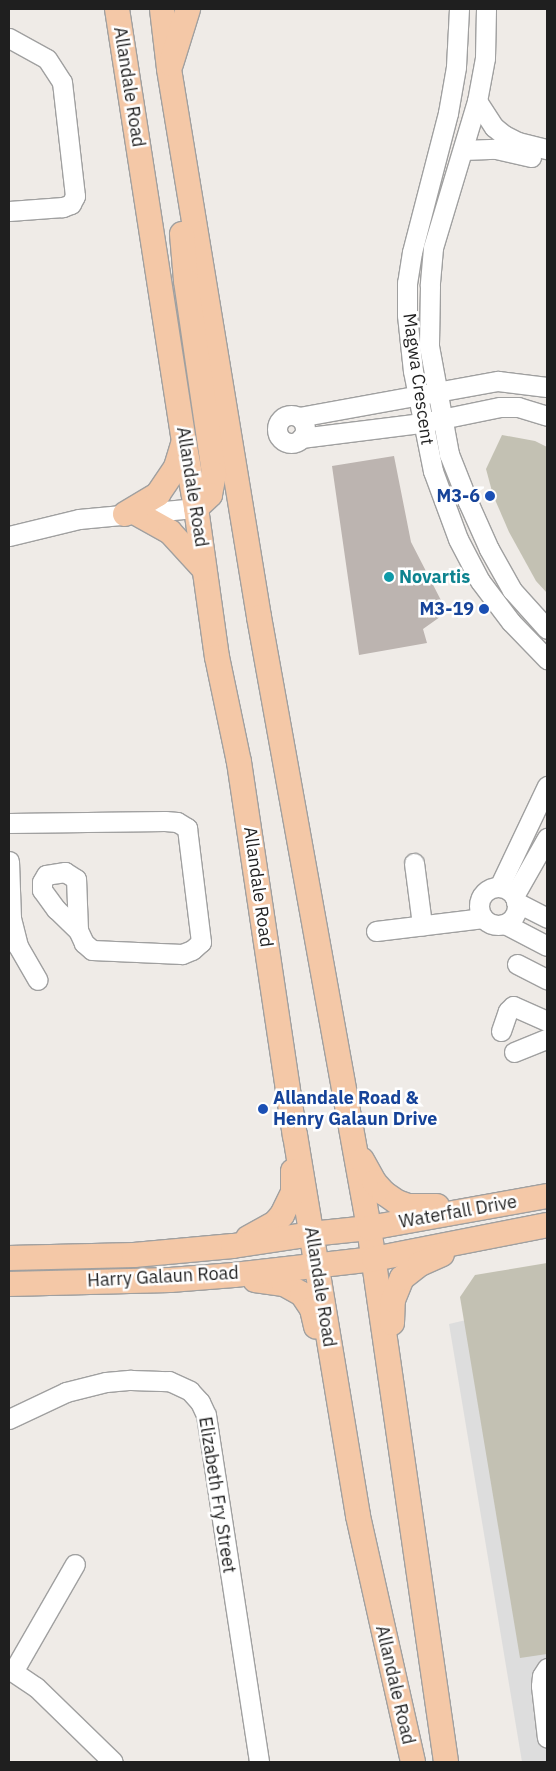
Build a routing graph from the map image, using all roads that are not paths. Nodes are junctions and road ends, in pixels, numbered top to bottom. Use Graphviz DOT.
graph roads {
  1 [pos="104,9"];
  2 [pos="117,9"];
  3 [pos="162,9"];
  4 [pos="188,9"];
  5 [pos="459,9"];
  6 [pos="486,9"];
  7 [pos="121,36"];
  8 [pos="9,38"];
  9 [pos="169,69"];
  10 [pos="477,101"];
  11 [pos="182,141"];
  12 [pos="547,149"];
  13 [pos="463,150"];
  14 [pos="547,161"];
  15 [pos="9,211"];
  16 [pos="547,388"];
  17 [pos="436,392"];
  18 [pos="418,397"];
  19 [pos="547,416"];
  20 [pos="300,418"];
  21 [pos="441,419"];
  22 [pos="422,423"];
  23 [pos="301,438"];
  24 [pos="184,440"];
  25 [pos="196,508"];
  26 [pos="130,514"];
  27 [pos="9,536"];
  28 [pos="204,568"];
  29 [pos="547,629"];
  30 [pos="547,659"];
  31 [pos="547,786"];
  32 [pos="9,823"];
  33 [pos="547,838"];
  34 [pos="9,861"];
  35 [pos="414,863"];
  36 [pos="510,895"];
  37 [pos="481,911"];
  38 [pos="547,918"];
  39 [pos="421,919"];
  40 [pos="506,924"];
  41 [pos="375,925"];
  42 [pos="78,930"];
  43 [pos="547,946"];
  44 [pos="517,964"];
  45 [pos="547,979"];
  46 [pos="38,980"];
  47 [pos="547,1021"];
  48 [pos="501,1031"];
  49 [pos="547,1038"];
  50 [pos="514,1052"];
  51 [pos="349,1126"];
  52 [pos="295,1135"];
  53 [pos="547,1196"];
  54 [pos="504,1204"];
  55 [pos="547,1225"];
  56 [pos="369,1228"];
  57 [pos="508,1233"];
  58 [pos="311,1234"];
  59 [pos="233,1246"];
  60 [pos="9,1258"];
  61 [pos="374,1259"];
  62 [pos="317,1265"];
  63 [pos="234,1275"];
  64 [pos="9,1284"];
  65 [pos="389,1363"];
  66 [pos="336,1383"];
  67 [pos="9,1419"];
  68 [pos="75,1564"];
  69 [pos="547,1668"];
  70 [pos="11,1670"];
  71 [pos="547,1738"];
  72 [pos="112,1762"];
  73 [pos="259,1762"];
  74 [pos="413,1762"];
  75 [pos="446,1762"];
  1 -- 7 [label="main road"];
  2 -- 7 [label="main road, Allandale Road"];
  3 -- 9 [label="main road, Allandale Road"];
  4 -- 9 [label="main road"];
  5 -- 18 [label="street, Magwa Crescent"];
  6 -- 10 [label="street, Magwa Crescent"];
  7 -- 24 [label="main road, Allandale Road"];
  8 -- 15 [label="street"];
  9 -- 11 [label="main road, Allandale Road"];
  10 -- 12 [label="street"];
  10 -- 13 [label="street, Magwa Crescent"];
  11 -- 25 [label="main road"];
  11 -- 51 [label="main road, Allandale Road"];
  13 -- 14 [label="street"];
  13 -- 17 [label="street, Magwa Crescent"];
  16 -- 17 [label="street"];
  17 -- 18 [label="street"];
  17 -- 21 [label="street, Magwa Crescent"];
  18 -- 20 [label="street"];
  18 -- 22 [label="street, Magwa Crescent"];
  19 -- 21 [label="street"];
  20 -- 23 [label="street"];
  20 -- 23 [label="street"];
  21 -- 22 [label="street"];
  21 -- 29 [label="street, Magwa Crescent"];
  22 -- 23 [label="street"];
  22 -- 30 [label="street, Magwa Crescent"];
  24 -- 25 [label="main road, Allandale Road"];
  24 -- 26 [label="main road"];
  25 -- 26 [label="street"];
  25 -- 28 [label="main road, Allandale Road"];
  26 -- 27 [label="street"];
  26 -- 28 [label="main road"];
  28 -- 52 [label="main road, Allandale Road"];
  31 -- 36 [label="street"];
  32 -- 42 [label="street"];
  33 -- 36 [label="street"];
  34 -- 46 [label="street"];
  35 -- 39 [label="street"];
  36 -- 37 [label="street"];
  36 -- 38 [label="street"];
  36 -- 40 [label="street"];
  37 -- 39 [label="street"];
  37 -- 40 [label="street"];
  39 -- 41 [label="street"];
  40 -- 43 [label="street"];
  44 -- 45 [label="street"];
  47 -- 48 [label="street"];
  49 -- 50 [label="street"];
  51 -- 54 [label="main road"];
  51 -- 56 [label="main road, Allandale Road"];
  52 -- 58 [label="main road, Allandale Road"];
  52 -- 59 [label="main road"];
  53 -- 54 [label="main road, Waterfall Drive"];
  54 -- 56 [label="main road, Waterfall Drive"];
  55 -- 57 [label="main road, Waterfall Drive"];
  56 -- 58 [label="main road, Waterfall Drive"];
  56 -- 61 [label="main road, Allandale Road"];
  57 -- 61 [label="main road, Waterfall Drive"];
  57 -- 65 [label="main road"];
  58 -- 59 [label="main road, Harry Galaun Road"];
  58 -- 62 [label="main road, Allandale Road"];
  59 -- 60 [label="main road, Harry Galaun Road"];
  61 -- 62 [label="main road, Waterfall Drive"];
  61 -- 65 [label="main road, Allandale Road"];
  62 -- 63 [label="main road, Harry Galaun Road"];
  62 -- 66 [label="main road, Allandale Road"];
  63 -- 64 [label="main road, Harry Galaun Road"];
  63 -- 66 [label="main road"];
  65 -- 75 [label="main road, Allandale Road"];
  66 -- 74 [label="main road, Allandale Road"];
  67 -- 73 [label="street, Elizabeth Fry Street"];
  68 -- 70 [label="street"];
  69 -- 71 [label="street"];
  70 -- 72 [label="street"];
}
